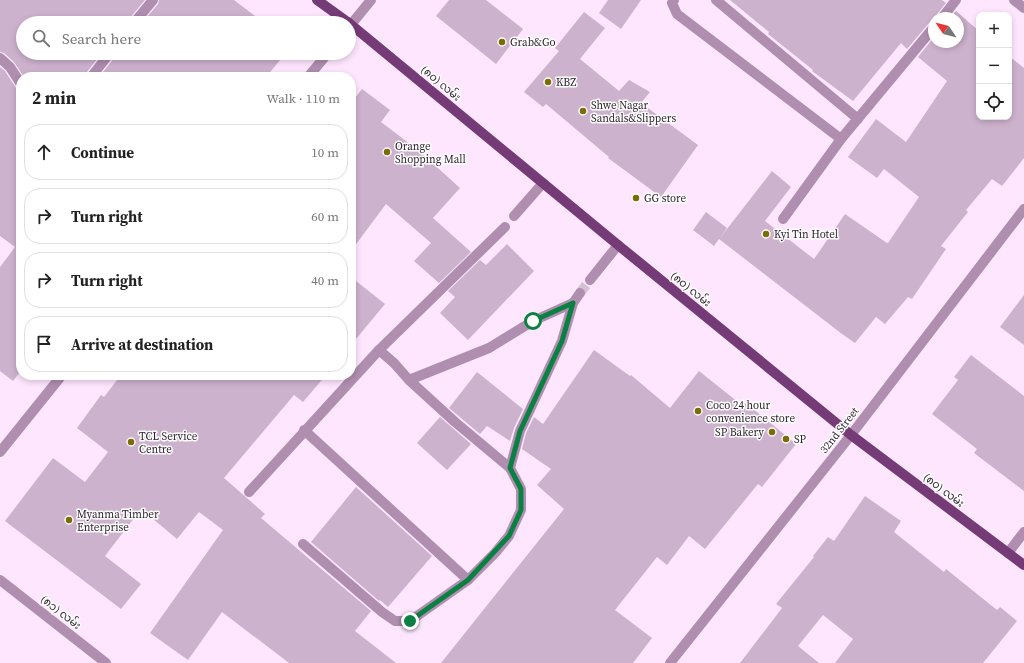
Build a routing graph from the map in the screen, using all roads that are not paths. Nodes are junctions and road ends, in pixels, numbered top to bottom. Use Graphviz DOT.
graph roads {
  1 [pos="152,0"];
  2 [pos="316,0"];
  3 [pos="371,0"];
  4 [pos="674,0"];
  5 [pos="716,0"];
  6 [pos="956,0"];
  7 [pos="1014,0"];
  8 [pos="1024,8"];
  9 [pos="947,12"];
  10 [pos="139,16"];
  11 [pos="337,16"];
  12 [pos="356,17"];
  13 [pos="356,31"];
  14 [pos="928,34"];
  15 [pos="0,58"];
  16 [pos="104,60"];
  17 [pos="322,60"];
  18 [pos="95,72"];
  19 [pos="312,72"];
  20 [pos="16,76"];
  21 [pos="858,119"];
  22 [pos="841,139"];
  23 [pos="543,183"];
  24 [pos="1024,210"];
  25 [pos="514,216"];
  26 [pos="783,219"];
  27 [pos="505,226"];
  28 [pos="618,245"];
  29 [pos="590,280"];
  30 [pos="580,293"];
  31 [pos="573,303"];
  32 [pos="379,350"];
  33 [pos="356,375"];
  34 [pos="58,380"];
  35 [pos="351,380"];
  36 [pos="409,380"];
  37 [pos="304,430"];
  38 [pos="851,435"];
  39 [pos="0,452"];
  40 [pos="510,468"];
  41 [pos="249,492"];
  42 [pos="1024,532"];
  43 [pos="303,544"];
  44 [pos="1008,553"];
  45 [pos="1024,565"];
  46 [pos="0,580"];
  47 [pos="468,580"];
  48 [pos="106,663"];
  49 [pos="670,663"];
  1 -- 10 [label="street"];
  2 -- 11 [label="main road, (၈၀) လမ်း"];
  3 -- 12 [label="street"];
  4 -- 22 [label="street"];
  5 -- 21 [label="street"];
  6 -- 9 [label="street"];
  7 -- 8 [label="street"];
  13 -- 23 [label="main road, (၈၀) လမ်း"];
  14 -- 21 [label="street"];
  15 -- 20 [label="street"];
  16 -- 18 [label="street"];
  17 -- 19 [label="street"];
  21 -- 22 [label="street"];
  22 -- 26 [label="street"];
  23 -- 25 [label="street"];
  23 -- 28 [label="main road, (၈၀) လမ်း"];
  24 -- 38 [label="street, 32nd Street"];
  27 -- 32 [label="street"];
  28 -- 29 [label="street"];
  28 -- 38 [label="main road, (၈၀) လမ်း"];
  30 -- 31 [label="street"];
  31 -- 36 [label="street"];
  31 -- 40 [label="street"];
  32 -- 33 [label="street"];
  32 -- 36 [label="street"];
  34 -- 39 [label="street"];
  35 -- 37 [label="street"];
  36 -- 40 [label="street"];
  37 -- 41 [label="street"];
  37 -- 47 [label="street"];
  38 -- 44 [label="main road, (၈၀) လမ်း"];
  38 -- 49 [label="street, 32nd Street"];
  40 -- 47 [label="street"];
  42 -- 44 [label="street"];
  43 -- 47 [label="street"];
  44 -- 45 [label="main road, (၈၀) လမ်း"];
  46 -- 48 [label="street, (၈၁) လမ်း"];
}
